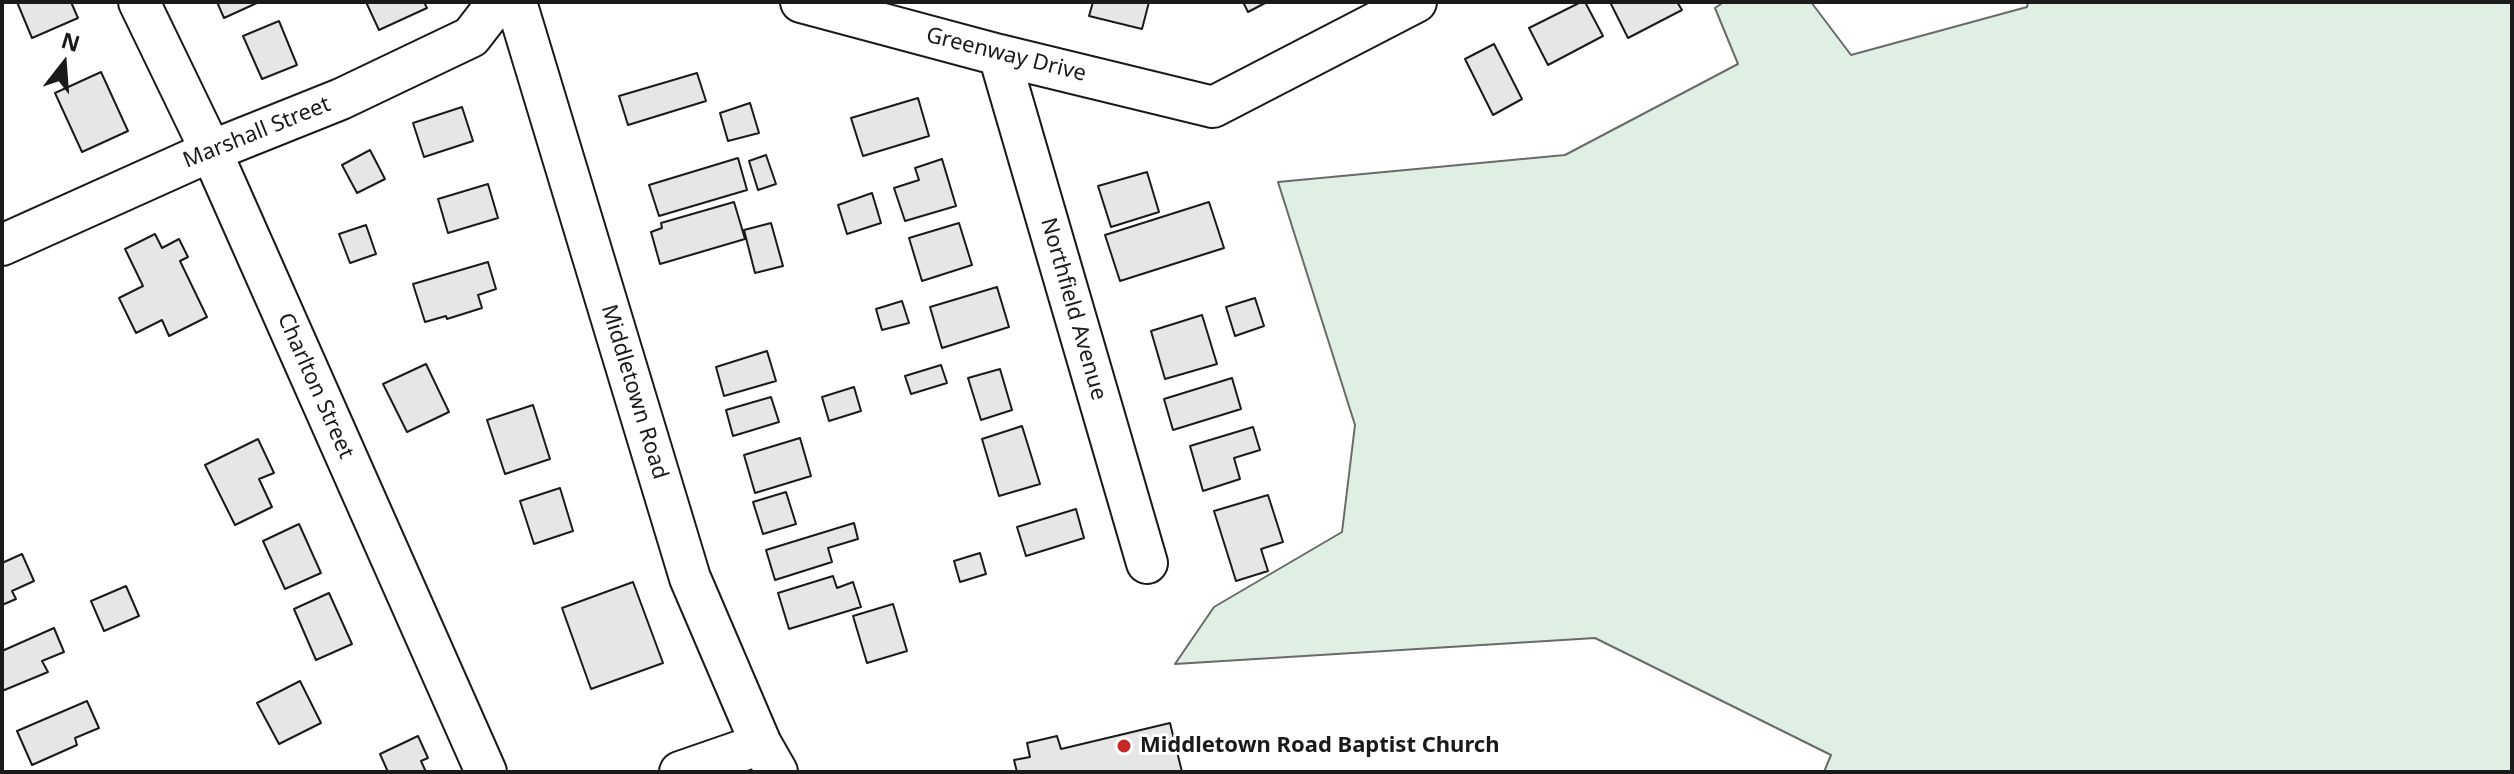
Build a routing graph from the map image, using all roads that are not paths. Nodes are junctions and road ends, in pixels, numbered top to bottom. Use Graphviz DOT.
graph roads {
  1 [pos="139,2"];
  2 [pos="498,2"];
  3 [pos="516,2"];
  4 [pos="801,2"];
  5 [pos="1416,2"];
  6 [pos="999,55"];
  7 [pos="211,151"];
  8 [pos="2,245"];
  9 [pos="1147,563"];
  10 [pos="769,758"];
  11 [pos="486,772"];
  12 [pos="680,772"];
  1 -- 7 [label="street, Charlton Street"];
  2 -- 7 [label="street, Marshall Street"];
  3 -- 10 [label="street, Middletown Road"];
  4 -- 6 [label="street, Greenway Drive"];
  5 -- 6 [label="street, Greenway Drive"];
  6 -- 9 [label="street, Northfield Avenue"];
  7 -- 8 [label="street, Marshall Street"];
  7 -- 11 [label="street, Charlton Street"];
  10 -- 12 [label="street"];
}
